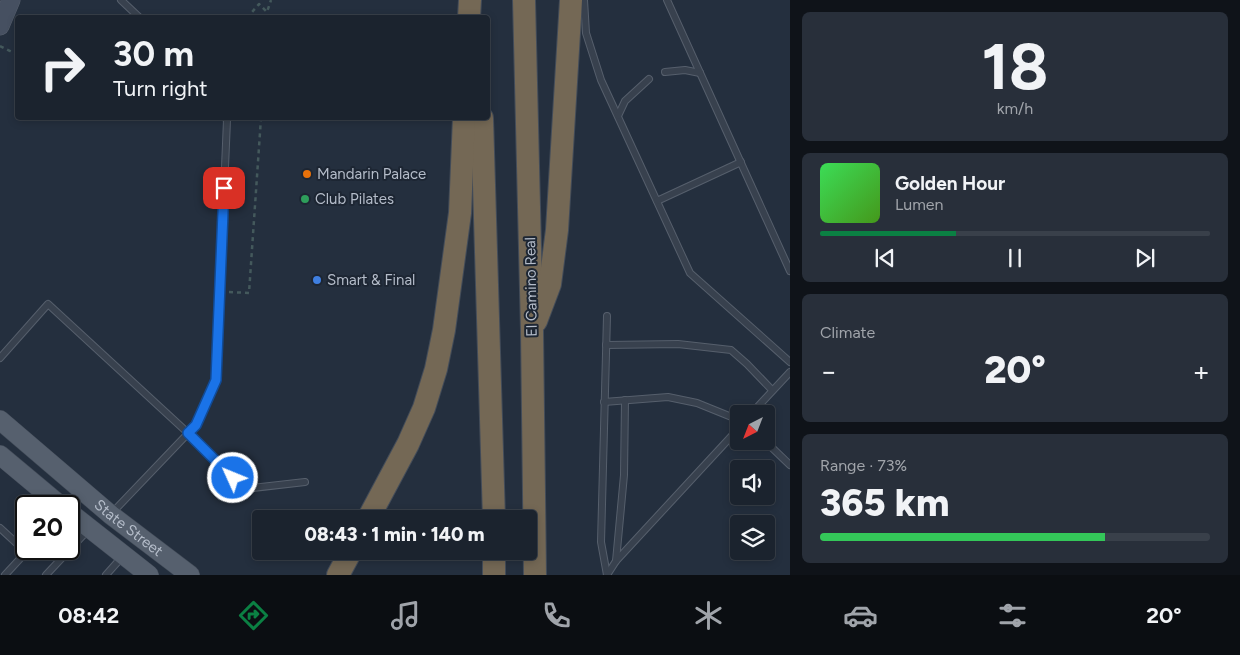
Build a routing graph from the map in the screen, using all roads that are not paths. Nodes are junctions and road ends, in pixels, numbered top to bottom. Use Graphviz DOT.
graph roads {
  1 [pos="11,0"];
  2 [pos="122,0"];
  3 [pos="470,0"];
  4 [pos="478,0"];
  5 [pos="524,0"];
  6 [pos="571,0"];
  7 [pos="584,0"];
  8 [pos="667,0"];
  9 [pos="137,15"];
  10 [pos="470,15"];
  11 [pos="478,15"];
  12 [pos="0,26"];
  13 [pos="665,72"];
  14 [pos="700,73"];
  15 [pos="649,80"];
  16 [pos="618,116"];
  17 [pos="227,120"];
  18 [pos="464,120"];
  19 [pos="482,120"];
  20 [pos="741,162"];
  21 [pos="657,201"];
  22 [pos="790,271"];
  23 [pos="607,316"];
  24 [pos="532,331"];
  25 [pos="606,345"];
  26 [pos="0,358"];
  27 [pos="790,362"];
  28 [pos="790,372"];
  29 [pos="771,392"];
  30 [pos="625,400"];
  31 [pos="604,402"];
  32 [pos="759,405"];
  33 [pos="730,416"];
  34 [pos="0,420"];
  35 [pos="188,433"];
  36 [pos="730,438"];
  37 [pos="774,450"];
  38 [pos="0,455"];
  39 [pos="790,465"];
  40 [pos="305,482"];
  41 [pos="48,495"];
  42 [pos="373,510"];
  43 [pos="494,510"];
  44 [pos="111,515"];
  45 [pos="80,520"];
  46 [pos="0,528"];
  47 [pos="90,528"];
  48 [pos="15,540"];
  49 [pos="124,555"];
  50 [pos="19,560"];
  51 [pos="346,560"];
  52 [pos="494,560"];
  53 [pos="616,561"];
  54 [pos="5,575"];
  55 [pos="46,575"];
  56 [pos="106,575"];
  57 [pos="149,575"];
  58 [pos="190,575"];
  59 [pos="338,575"];
  60 [pos="494,575"];
  61 [pos="535,575"];
  62 [pos="607,575"];
  1 -- 12 [label="main road"];
  2 -- 9 [label="lane"];
  3 -- 10 [label="highway"];
  4 -- 11 [label="highway"];
  5 -- 24 [label="highway, El Camino Real"];
  6 -- 24 [label="highway"];
  7 -- 16 [label="lane"];
  8 -- 14 [label="lane"];
  13 -- 14 [label="lane"];
  14 -- 20 [label="lane"];
  15 -- 16 [label="lane"];
  16 -- 21 [label="lane"];
  17 -- 35 [label="lane"];
  18 -- 42 [label="highway"];
  19 -- 43 [label="highway"];
  20 -- 21 [label="lane"];
  20 -- 22 [label="lane"];
  21 -- 27 [label="lane"];
  23 -- 25 [label="lane"];
  24 -- 61 [label="highway, El Camino Real"];
  25 -- 29 [label="lane"];
  25 -- 31 [label="lane"];
  26 -- 35 [label="lane"];
  28 -- 29 [label="lane"];
  29 -- 32 [label="lane"];
  30 -- 31 [label="lane"];
  30 -- 33 [label="lane"];
  30 -- 53 [label="lane"];
  31 -- 62 [label="lane"];
  34 -- 44 [label="main road, State Street"];
  35 -- 40 [label="lane"];
  35 -- 44 [label="lane"];
  36 -- 53 [label="lane"];
  37 -- 39 [label="lane"];
  38 -- 41 [label="main road"];
  44 -- 58 [label="main road, State Street"];
  45 -- 47 [label="main road, State Street"];
  46 -- 48 [label="lane"];
  47 -- 49 [label="main road, State Street"];
  47 -- 55 [label="lane"];
  49 -- 56 [label="lane"];
  49 -- 57 [label="main road, State Street"];
  50 -- 54 [label="lane"];
  51 -- 59 [label="highway"];
  52 -- 60 [label="highway"];
  53 -- 62 [label="lane"];
}
